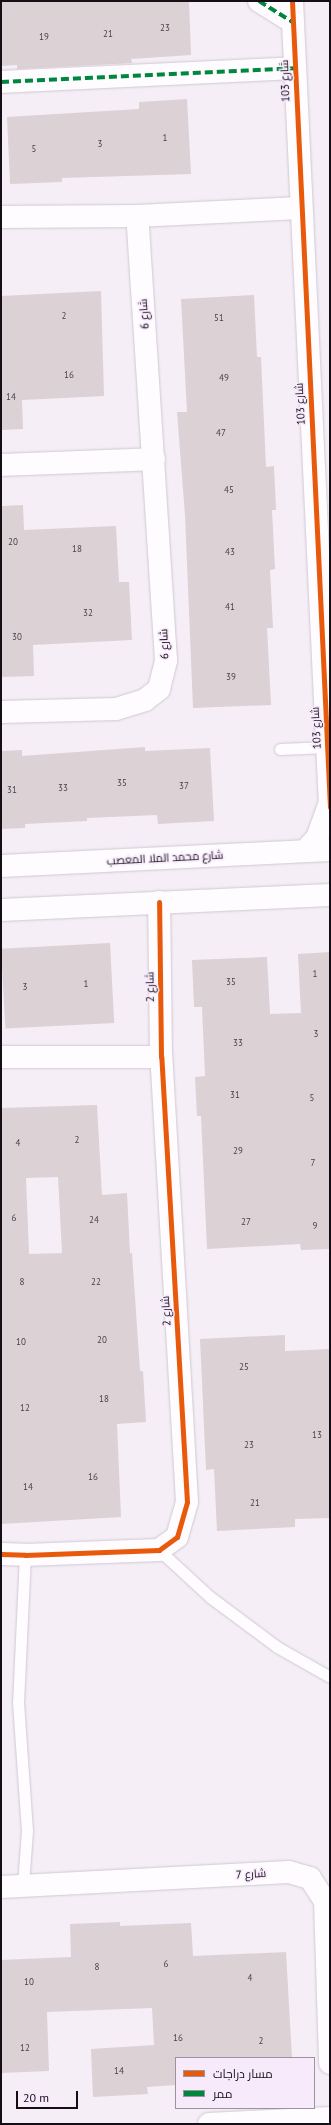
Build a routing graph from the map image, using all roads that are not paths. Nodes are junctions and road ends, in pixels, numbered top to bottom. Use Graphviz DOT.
graph roads {
  1 [pos="259,1"];
  2 [pos="292,1"];
  3 [pos="293,22"];
  4 [pos="295,68"];
  5 [pos="1,82"];
  6 [pos="300,208"];
  7 [pos="137,216"];
  8 [pos="1,217"];
  9 [pos="154,459"];
  10 [pos="1,465"];
  11 [pos="1,712"];
  12 [pos="327,747"];
  13 [pos="280,749"];
  14 [pos="330,806"];
  15 [pos="330,850"];
  16 [pos="305,851"];
  17 [pos="1,866"];
  18 [pos="330,895"];
  19 [pos="159,902"];
  20 [pos="1,910"];
  21 [pos="162,1056"];
  22 [pos="1,1057"];
  23 [pos="159,1550"];
  24 [pos="1,1554"];
  25 [pos="25,1555"];
  26 [pos="330,1677"];
  27 [pos="23,1885"];
  28 [pos="1,1887"];
  29 [pos="330,2063"];
  30 [pos="330,2118"];
  31 [pos="209,2124"];
  1 -- 3 [label="street"];
  2 -- 3 [label="street, شارع 103"];
  3 -- 4 [label="street, شارع 103"];
  4 -- 5 [label="street"];
  4 -- 6 [label="street, شارع 103"];
  6 -- 7 [label="street"];
  6 -- 12 [label="street, شارع 103"];
  7 -- 8 [label="street"];
  7 -- 9 [label="street, شارع 6"];
  9 -- 10 [label="street"];
  9 -- 11 [label="street, شارع 6"];
  12 -- 13 [label="lane"];
  12 -- 14 [label="street, شارع 103"];
  14 -- 16 [label="street, شارع 103"];
  15 -- 16 [label="street, شارع محمد الملا المعصب"];
  16 -- 17 [label="street, شارع محمد الملا المعصب"];
  18 -- 19 [label="street"];
  19 -- 20 [label="street"];
  19 -- 21 [label="street, شارع 2"];
  21 -- 22 [label="street"];
  21 -- 23 [label="street, شارع 2"];
  23 -- 25 [label="street"];
  23 -- 26 [label="lane"];
  24 -- 25 [label="street"];
  25 -- 27 [label="lane"];
  27 -- 28 [label="street, شارع 7"];
  27 -- 29 [label="street, شارع 7"];
  30 -- 31 [label="street"];
}
